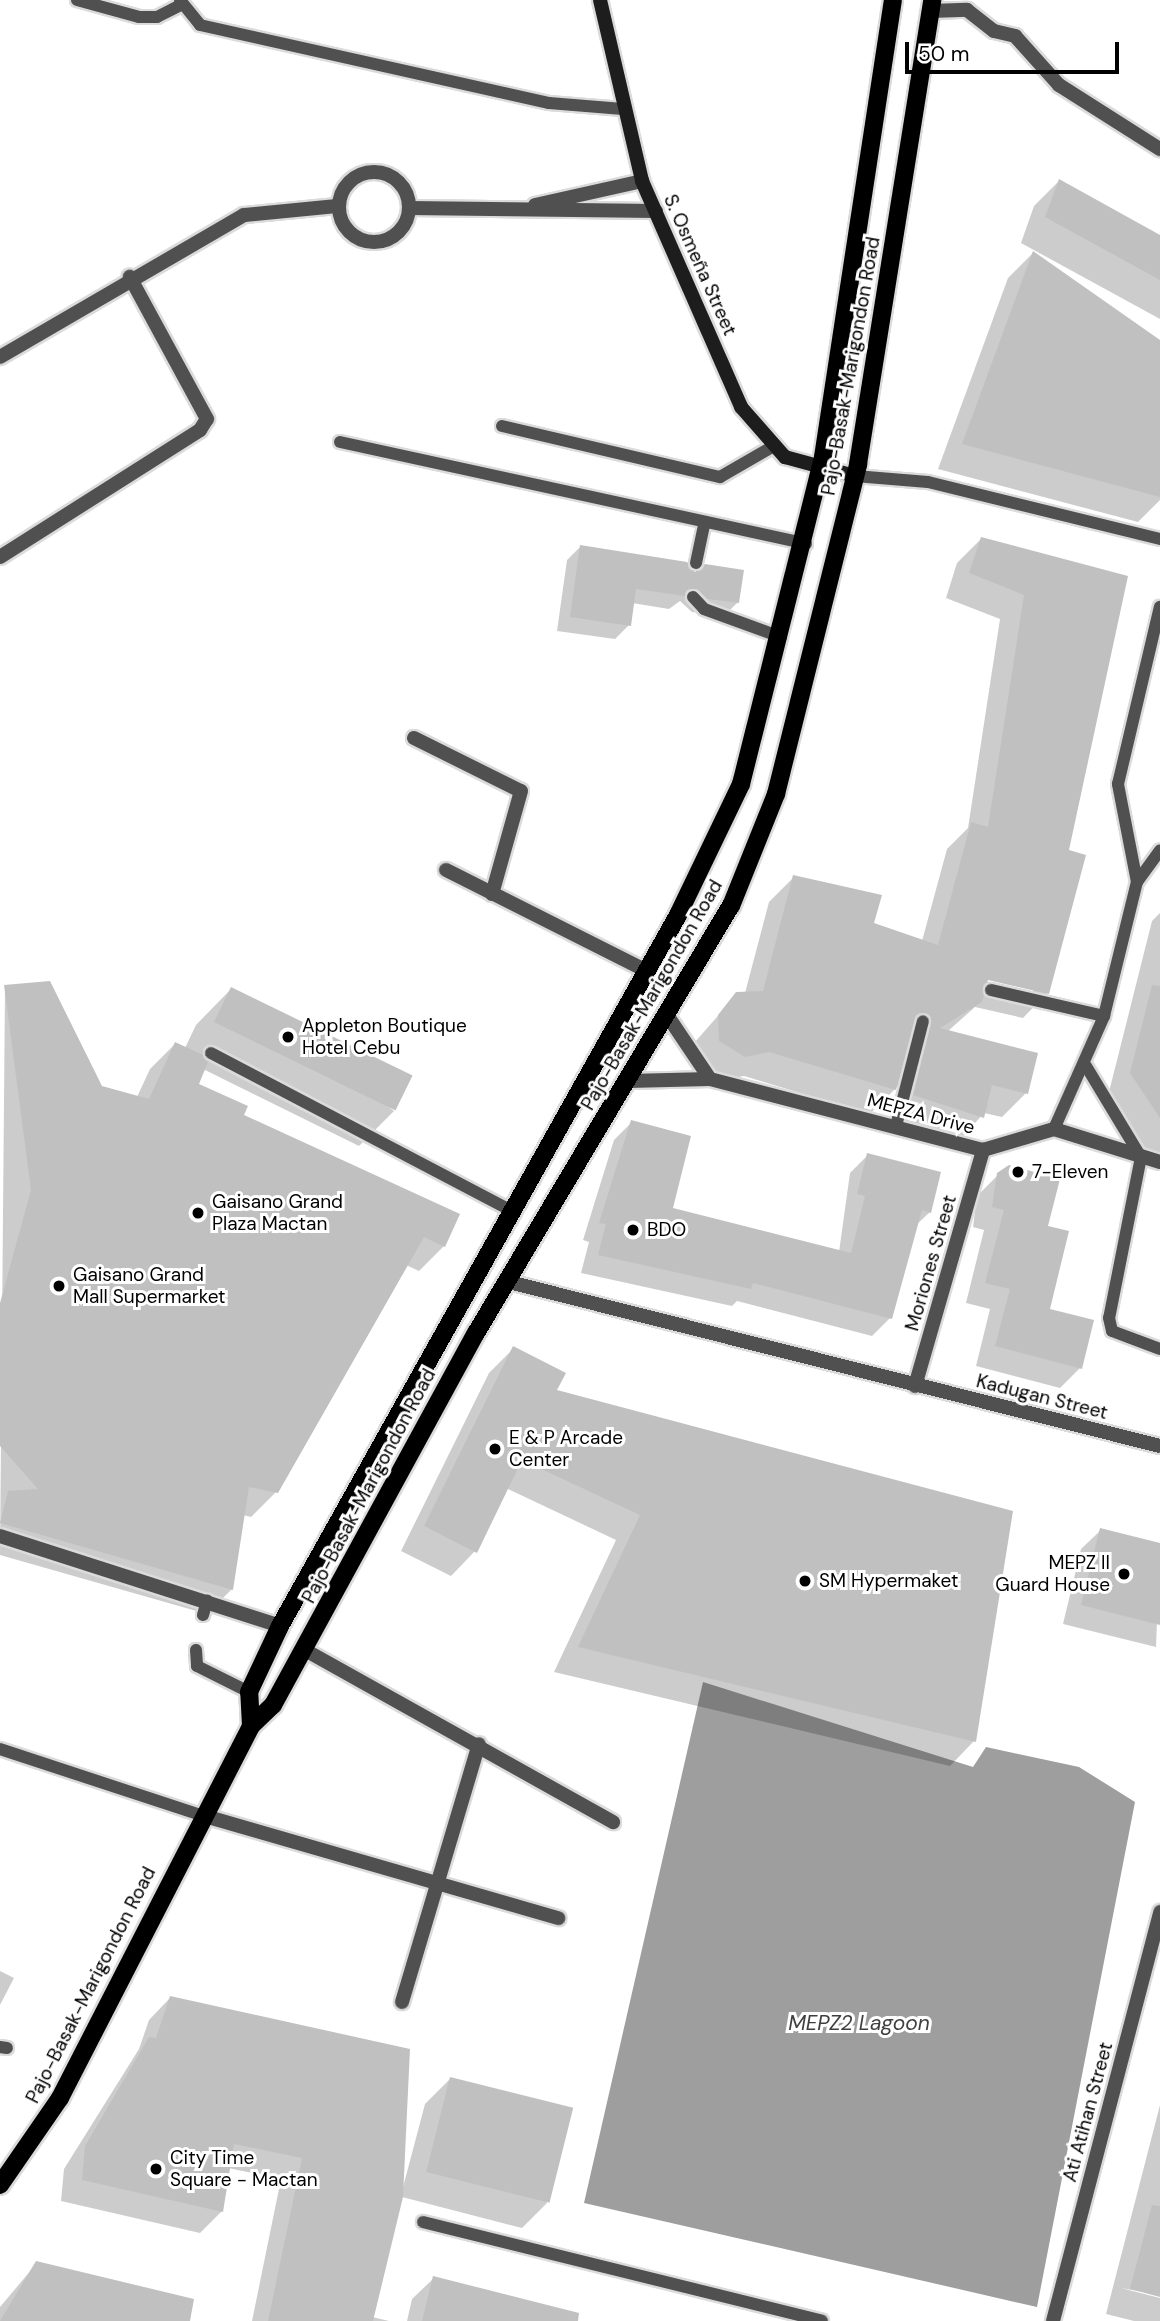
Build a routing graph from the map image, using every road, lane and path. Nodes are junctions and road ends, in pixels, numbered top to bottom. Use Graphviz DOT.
graph roads {
  1 [pos="77,0"];
  2 [pos="600,0"];
  3 [pos="893,0"];
  4 [pos="181,2"];
  5 [pos="932,6"];
  6 [pos="623,109"];
  7 [pos="1160,149"];
  8 [pos="642,181"];
  9 [pos="338,206"];
  10 [pos="409,208"];
  11 [pos="510,211"];
  12 [pos="656,211"];
  13 [pos="130,277"];
  14 [pos="2,351"];
  15 [pos="502,426"];
  16 [pos="340,442"];
  17 [pos="772,447"];
  18 [pos="820,467"];
  19 [pos="855,476"];
  20 [pos="704,525"];
  21 [pos="1160,539"];
  22 [pos="806,544"];
  23 [pos="836,552"];
  24 [pos="0,557"];
  25 [pos="696,563"];
  26 [pos="693,597"];
  27 [pos="1160,607"];
  28 [pos="781,637"];
  29 [pos="414,738"];
  30 [pos="1160,850"];
  31 [pos="446,870"];
  32 [pos="1137,883"];
  33 [pos="492,894"];
  34 [pos="647,971"];
  35 [pos="991,990"];
  36 [pos="667,1015"];
  37 [pos="1104,1016"];
  38 [pos="923,1020"];
  39 [pos="211,1053"];
  40 [pos="1086,1066"];
  41 [pos="710,1079"];
  42 [pos="628,1081"];
  43 [pos="896,1126"];
  44 [pos="1054,1129"];
  45 [pos="984,1150"];
  46 [pos="1141,1157"];
  47 [pos="1160,1162"];
  48 [pos="514,1212"];
  49 [pos="509,1282"];
  50 [pos="1160,1349"];
  51 [pos="915,1386"];
  52 [pos="1160,1446"];
  53 [pos="0,1536"];
  54 [pos="280,1626"];
  55 [pos="196,1650"];
  56 [pos="305,1650"];
  57 [pos="249,1692"];
  58 [pos="251,1726"];
  59 [pos="479,1744"];
  60 [pos="0,1749"];
  61 [pos="201,1815"];
  62 [pos="613,1822"];
  63 [pos="438,1883"];
  64 [pos="1160,1912"];
  65 [pos="558,1919"];
  66 [pos="402,2002"];
  67 [pos="0,2185"];
  68 [pos="423,2222"];
  69 [pos="822,2321"];
  70 [pos="1053,2321"];
  1 -- 4 [label="lane"];
  2 -- 6 [label="street, S. Osmeña Street"];
  3 -- 18 [label="main road, Pajo-Basak-Marigondon Road"];
  4 -- 6 [label="lane"];
  5 -- 7 [label="street"];
  5 -- 19 [label="main road, Pajo-Basak-Marigondon Road"];
  6 -- 8 [label="street, S. Osmeña Street"];
  8 -- 11 [label="street"];
  8 -- 12 [label="street, S. Osmeña Street"];
  9 -- 10 [label="street"];
  9 -- 10 [label="street"];
  9 -- 13 [label="street"];
  10 -- 11 [label="street"];
  11 -- 12 [label="street"];
  12 -- 17 [label="street, S. Osmeña Street"];
  13 -- 14 [label="street"];
  13 -- 24 [label="street"];
  15 -- 17 [label="lane"];
  16 -- 20 [label="lane"];
  17 -- 18 [label="street, S. Osmeña Street"];
  18 -- 19 [label="street, S. Osmeña Street"];
  18 -- 22 [label="main road, Pajo-Basak-Marigondon Road"];
  19 -- 21 [label="lane"];
  19 -- 23 [label="main road, Pajo-Basak-Marigondon Road"];
  20 -- 22 [label="lane"];
  20 -- 25 [label="lane"];
  22 -- 23 [label="main road"];
  22 -- 28 [label="main road, Pajo-Basak-Marigondon Road"];
  23 -- 36 [label="main road, Pajo-Basak-Marigondon Road"];
  26 -- 28 [label="lane"];
  27 -- 32 [label="lane"];
  28 -- 34 [label="main road, Pajo-Basak-Marigondon Road"];
  29 -- 33 [label="street"];
  30 -- 32 [label="lane"];
  31 -- 33 [label="street"];
  32 -- 37 [label="lane"];
  33 -- 34 [label="street"];
  34 -- 48 [label="main road, Pajo-Basak-Marigondon Road"];
  35 -- 37 [label="lane"];
  36 -- 41 [label="street"];
  36 -- 42 [label="main road, Pajo-Basak-Marigondon Road"];
  37 -- 40 [label="lane"];
  38 -- 43 [label="lane"];
  39 -- 48 [label="lane"];
  40 -- 44 [label="lane"];
  40 -- 46 [label="lane"];
  41 -- 42 [label="street, MEPZA Drive"];
  41 -- 43 [label="street, MEPZA Drive"];
  42 -- 49 [label="main road, Pajo-Basak-Marigondon Road"];
  43 -- 45 [label="street, MEPZA Drive"];
  44 -- 45 [label="street, MEPZA Drive"];
  44 -- 46 [label="street"];
  45 -- 51 [label="street, Moriones Street"];
  46 -- 47 [label="street"];
  46 -- 50 [label="lane"];
  48 -- 54 [label="main road, Pajo-Basak-Marigondon Road"];
  49 -- 51 [label="street"];
  49 -- 56 [label="main road, Pajo-Basak-Marigondon Road"];
  51 -- 52 [label="street, Kadugan Street"];
  53 -- 54 [label="street"];
  54 -- 57 [label="main road, Pajo-Basak-Marigondon Road"];
  55 -- 57 [label="lane"];
  56 -- 58 [label="main road, Pajo-Basak-Marigondon Road"];
  56 -- 59 [label="street"];
  57 -- 58 [label="main road, Pajo-Basak-Marigondon Road"];
  58 -- 61 [label="main road, Pajo-Basak-Marigondon Road"];
  59 -- 62 [label="street"];
  59 -- 63 [label="street"];
  60 -- 61 [label="lane"];
  61 -- 63 [label="street"];
  61 -- 67 [label="main road, Pajo-Basak-Marigondon Road"];
  63 -- 65 [label="street"];
  63 -- 66 [label="street"];
  64 -- 70 [label="street, Ati Atihan Street"];
  68 -- 69 [label="lane"];
}
